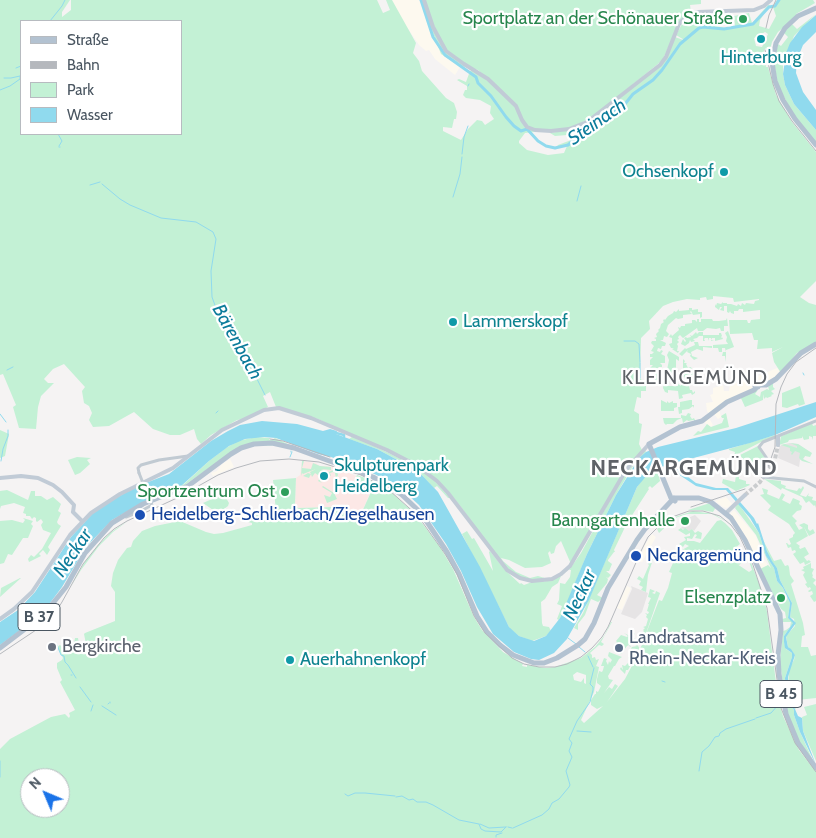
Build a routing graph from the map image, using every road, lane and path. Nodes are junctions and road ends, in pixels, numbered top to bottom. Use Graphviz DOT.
graph roads {
  1 [pos="424,0"];
  2 [pos="771,0"];
  3 [pos="816,8"];
  4 [pos="816,145"];
  5 [pos="816,344"];
  6 [pos="816,421"];
  7 [pos="778,437"];
  8 [pos="650,445"];
  9 [pos="778,445"];
  10 [pos="182,459"];
  11 [pos="0,478"];
  12 [pos="816,486"];
  13 [pos="744,496"];
  14 [pos="673,500"];
  15 [pos="150,502"];
  16 [pos="728,511"];
  17 [pos="131,514"];
  18 [pos="81,519"];
  19 [pos="107,528"];
  20 [pos="0,620"];
  21 [pos="0,648"];
  22 [pos="816,768"];
  1 -- 2 [label="main road"];
  3 -- 4 [label="main road"];
  5 -- 8 [label="main road"];
  6 -- 7 [label="street"];
  7 -- 9 [label="main road"];
  7 -- 12 [label="street"];
  8 -- 10 [label="main road"];
  8 -- 14 [label="main road"];
  10 -- 15 [label="street, bridge"];
  10 -- 18 [label="main road"];
  11 -- 18 [label="main road"];
  13 -- 16 [label="main road"];
  14 -- 15 [label="main road, B 37"];
  14 -- 16 [label="main road, B 45"];
  15 -- 17 [label="main road, B 37"];
  16 -- 22 [label="main road, B 45"];
  17 -- 19 [label="main road, B 37"];
  17 -- 19 [label="main road, B 37"];
  18 -- 20 [label="main road"];
  19 -- 21 [label="main road, B 37"];
}
